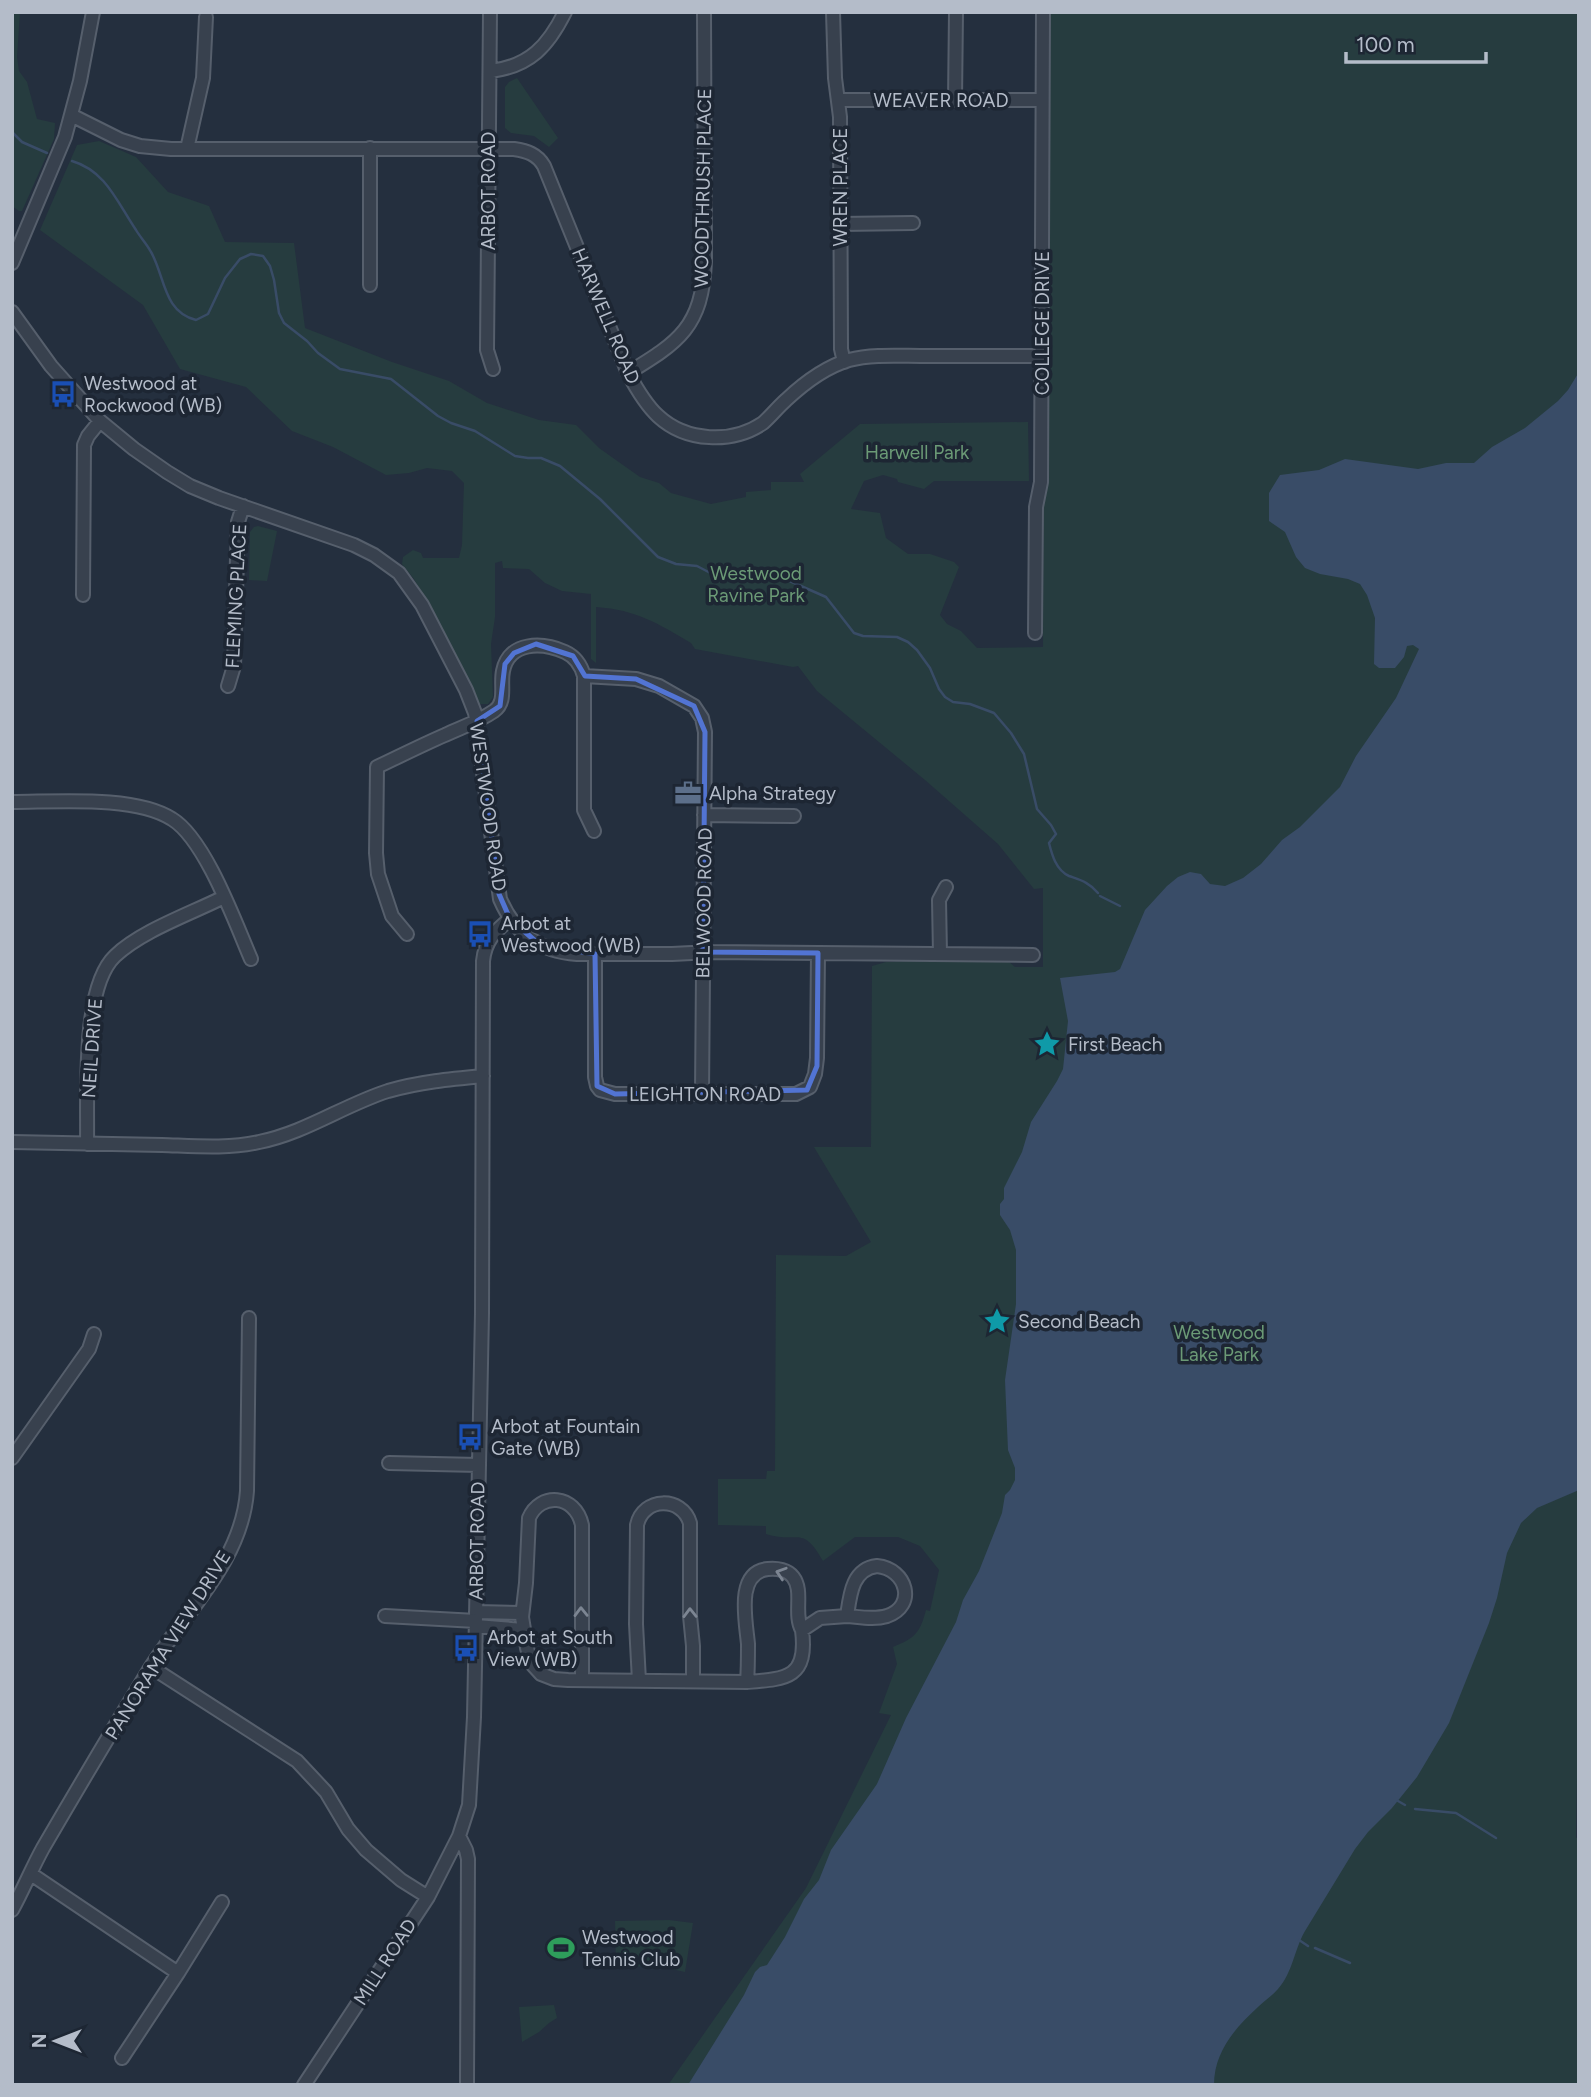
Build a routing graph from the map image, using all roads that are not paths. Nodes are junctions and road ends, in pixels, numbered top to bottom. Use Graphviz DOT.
graph roads {
  1 [pos="93,12"];
  2 [pos="490,12"];
  3 [pos="565,12"];
  4 [pos="704,12"];
  5 [pos="833,12"];
  6 [pos="956,12"];
  7 [pos="1043,12"];
  8 [pos="206,16"];
  9 [pos="491,71"];
  10 [pos="839,100"];
  11 [pos="955,100"];
  12 [pos="1042,100"];
  13 [pos="71,115"];
  14 [pos="370,148"];
  15 [pos="187,149"];
  16 [pos="489,149"];
  17 [pos="912,223"];
  18 [pos="840,224"];
  19 [pos="28,225"];
  20 [pos="12,240"];
  21 [pos="12,263"];
  22 [pos="369,285"];
  23 [pos="12,312"];
  24 [pos="12,331"];
  25 [pos="27,333"];
  26 [pos="1041,356"];
  27 [pos="844,362"];
  28 [pos="493,369"];
  29 [pos="628,373"];
  30 [pos="100,421"];
  31 [pos="243,506"];
  32 [pos="83,595"];
  33 [pos="1035,633"];
  34 [pos="584,676"];
  35 [pos="228,686"];
  36 [pos="477,721"];
  37 [pos="12,802"];
  38 [pos="704,815"];
  39 [pos="794,816"];
  40 [pos="594,831"];
  41 [pos="946,887"];
  42 [pos="223,897"];
  43 [pos="510,919"];
  44 [pos="407,934"];
  45 [pos="703,953"];
  46 [pos="818,953"];
  47 [pos="595,954"];
  48 [pos="940,954"];
  49 [pos="1033,955"];
  50 [pos="251,959"];
  51 [pos="483,1076"];
  52 [pos="702,1094"];
  53 [pos="12,1142"];
  54 [pos="87,1144"];
  55 [pos="249,1318"];
  56 [pos="94,1334"];
  57 [pos="12,1458"];
  58 [pos="389,1463"];
  59 [pos="479,1465"];
  60 [pos="522,1613"];
  61 [pos="385,1616"];
  62 [pos="847,1616"];
  63 [pos="476,1620"];
  64 [pos="523,1630"];
  65 [pos="802,1630"];
  66 [pos="151,1667"];
  67 [pos="582,1680"];
  68 [pos="639,1681"];
  69 [pos="693,1682"];
  70 [pos="747,1682"];
  71 [pos="459,1836"];
  72 [pos="31,1874"];
  73 [pos="428,1897"];
  74 [pos="222,1902"];
  75 [pos="12,1910"];
  76 [pos="178,1973"];
  77 [pos="122,2058"];
  78 [pos="304,2085"];
  79 [pos="467,2085"];
  1 -- 13 [label="street"];
  2 -- 9 [label="street, ARBOT ROAD"];
  3 -- 9 [label="street"];
  4 -- 29 [label="street, WOODTHRUSH PLACE"];
  5 -- 10 [label="street, WREN PLACE"];
  6 -- 11 [label="street"];
  7 -- 12 [label="street, COLLEGE DRIVE"];
  8 -- 15 [label="street"];
  9 -- 16 [label="street, ARBOT ROAD"];
  10 -- 11 [label="street, WEAVER ROAD"];
  10 -- 18 [label="street, WREN PLACE"];
  11 -- 12 [label="street, WEAVER ROAD"];
  12 -- 26 [label="street, COLLEGE DRIVE"];
  13 -- 15 [label="street, HARWELL ROAD"];
  13 -- 19 [label="street"];
  14 -- 15 [label="street, HARWELL ROAD"];
  14 -- 16 [label="street, HARWELL ROAD"];
  14 -- 22 [label="street"];
  16 -- 28 [label="street, ARBOT ROAD"];
  16 -- 29 [label="street, HARWELL ROAD"];
  17 -- 18 [label="street"];
  18 -- 27 [label="street, WREN PLACE"];
  19 -- 20 [label="street"];
  19 -- 21 [label="street"];
  23 -- 25 [label="street, WESTWOOD ROAD"];
  24 -- 25 [label="street"];
  25 -- 30 [label="street, WESTWOOD ROAD"];
  26 -- 27 [label="street, HARWELL ROAD"];
  26 -- 33 [label="street, COLLEGE DRIVE"];
  27 -- 29 [label="street, HARWELL ROAD"];
  30 -- 31 [label="street, WESTWOOD ROAD"];
  30 -- 32 [label="street"];
  31 -- 35 [label="street, FLEMING PLACE"];
  31 -- 36 [label="street, WESTWOOD ROAD"];
  34 -- 36 [label="street"];
  34 -- 38 [label="street, BELWOOD ROAD"];
  34 -- 40 [label="street"];
  36 -- 43 [label="street, WESTWOOD ROAD"];
  36 -- 44 [label="street"];
  37 -- 42 [label="street"];
  38 -- 39 [label="street"];
  38 -- 45 [label="street, BELWOOD ROAD"];
  41 -- 48 [label="street"];
  42 -- 50 [label="street"];
  42 -- 54 [label="street, NEIL DRIVE"];
  43 -- 47 [label="street, WESTWOOD ROAD"];
  43 -- 51 [label="street, ARBOT ROAD"];
  45 -- 46 [label="street, WESTWOOD ROAD"];
  45 -- 47 [label="street, WESTWOOD ROAD"];
  45 -- 52 [label="street, BELWOOD ROAD"];
  46 -- 48 [label="street, WESTWOOD ROAD"];
  46 -- 52 [label="street, LEIGHTON ROAD"];
  47 -- 52 [label="street, LEIGHTON ROAD"];
  48 -- 49 [label="street, WESTWOOD ROAD"];
  51 -- 54 [label="street"];
  51 -- 59 [label="street, ARBOT ROAD"];
  53 -- 54 [label="street"];
  55 -- 66 [label="street, PANORAMA VIEW DRIVE"];
  56 -- 57 [label="street"];
  58 -- 59 [label="street"];
  59 -- 63 [label="street, ARBOT ROAD"];
  60 -- 63 [label="street"];
  60 -- 64 [label="street"];
  67 -- 60 [label="street, one-way"];
  61 -- 63 [label="street"];
  62 -- 62 [label="street"];
  62 -- 65 [label="street"];
  63 -- 64 [label="street"];
  63 -- 71 [label="street, ARBOT ROAD"];
  64 -- 67 [label="street"];
  65 -- 70 [label="street"];
  65 -- 70 [label="street, one-way"];
  66 -- 72 [label="street, PANORAMA VIEW DRIVE"];
  66 -- 73 [label="street"];
  67 -- 68 [label="street"];
  68 -- 69 [label="street"];
  69 -- 68 [label="street, one-way"];
  69 -- 70 [label="street"];
  71 -- 73 [label="street, MILL ROAD"];
  71 -- 79 [label="street"];
  72 -- 75 [label="street, PANORAMA VIEW DRIVE"];
  72 -- 76 [label="street"];
  73 -- 78 [label="street, MILL ROAD"];
  74 -- 76 [label="street"];
  76 -- 77 [label="street"];
}
